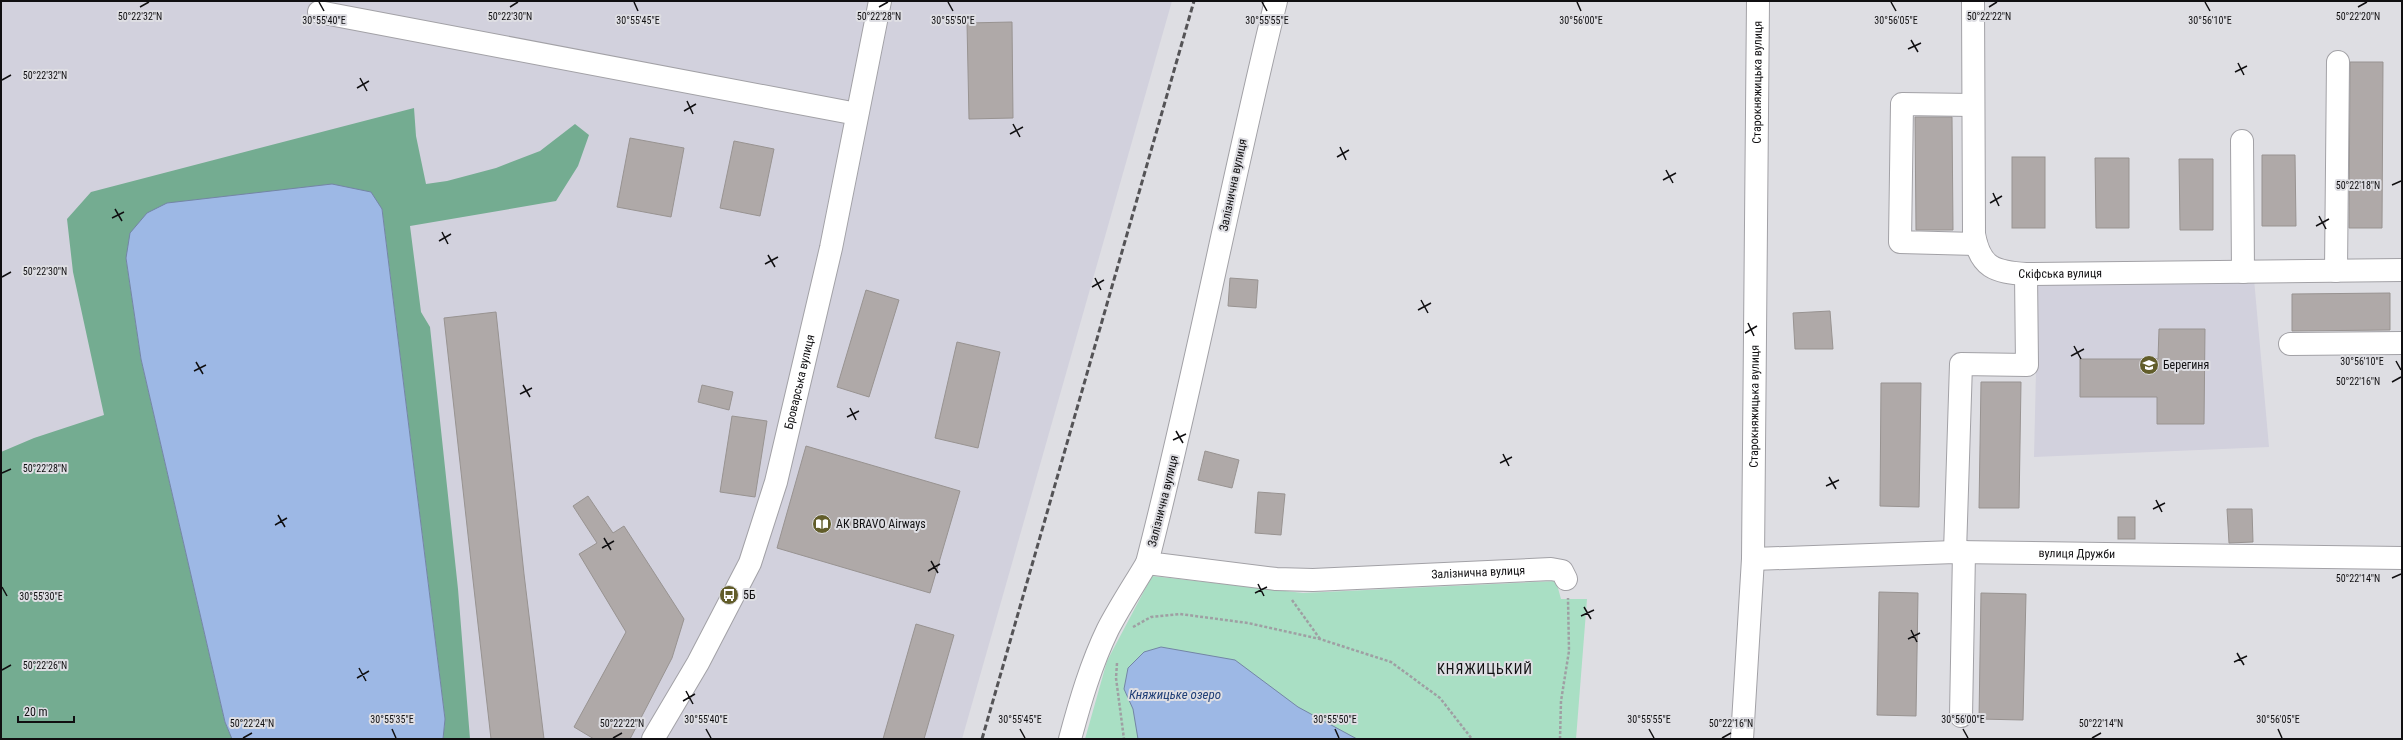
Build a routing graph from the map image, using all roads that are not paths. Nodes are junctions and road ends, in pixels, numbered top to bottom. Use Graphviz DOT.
graph roads {
  1 [pos="880,1"];
  2 [pos="1276,1"];
  3 [pos="1758,1"];
  4 [pos="1973,1"];
  5 [pos="319,12"];
  6 [pos="2338,62"];
  7 [pos="1973,105"];
  8 [pos="858,114"];
  9 [pos="2242,141"];
  10 [pos="1976,244"];
  11 [pos="2402,270"];
  12 [pos="2336,271"];
  13 [pos="2243,272"];
  14 [pos="2026,274"];
  15 [pos="2402,343"];
  16 [pos="2290,344"];
  17 [pos="1959,552"];
  18 [pos="2402,558"];
  19 [pos="1752,559"];
  20 [pos="1147,563"];
  21 [pos="1566,579"];
  22 [pos="1961,716"];
  23 [pos="653,739"];
  24 [pos="1070,739"];
  25 [pos="1742,739"];
  1 -- 8 [label="street, Броварська вулиця"];
  2 -- 20 [label="street, Залізнична вулиця"];
  3 -- 19 [label="street, Старокняжицька вулиця"];
  4 -- 7 [label="street, Скіфська вулиця"];
  5 -- 8 [label="street"];
  6 -- 12 [label="street"];
  7 -- 10 [label="street, Скіфська вулиця"];
  7 -- 10 [label="street"];
  8 -- 23 [label="street, Броварська вулиця"];
  9 -- 13 [label="street"];
  10 -- 14 [label="street, Скіфська вулиця"];
  11 -- 12 [label="street, Скіфська вулиця"];
  12 -- 13 [label="street, Скіфська вулиця"];
  13 -- 14 [label="street, Скіфська вулиця"];
  14 -- 17 [label="street"];
  15 -- 16 [label="street"];
  17 -- 18 [label="street, вулиця Дружби"];
  17 -- 19 [label="street, вулиця Дружби"];
  17 -- 22 [label="street"];
  19 -- 25 [label="street, Старокняжицька вулиця"];
  20 -- 21 [label="street, Залізнична вулиця"];
  20 -- 24 [label="street"];
}
